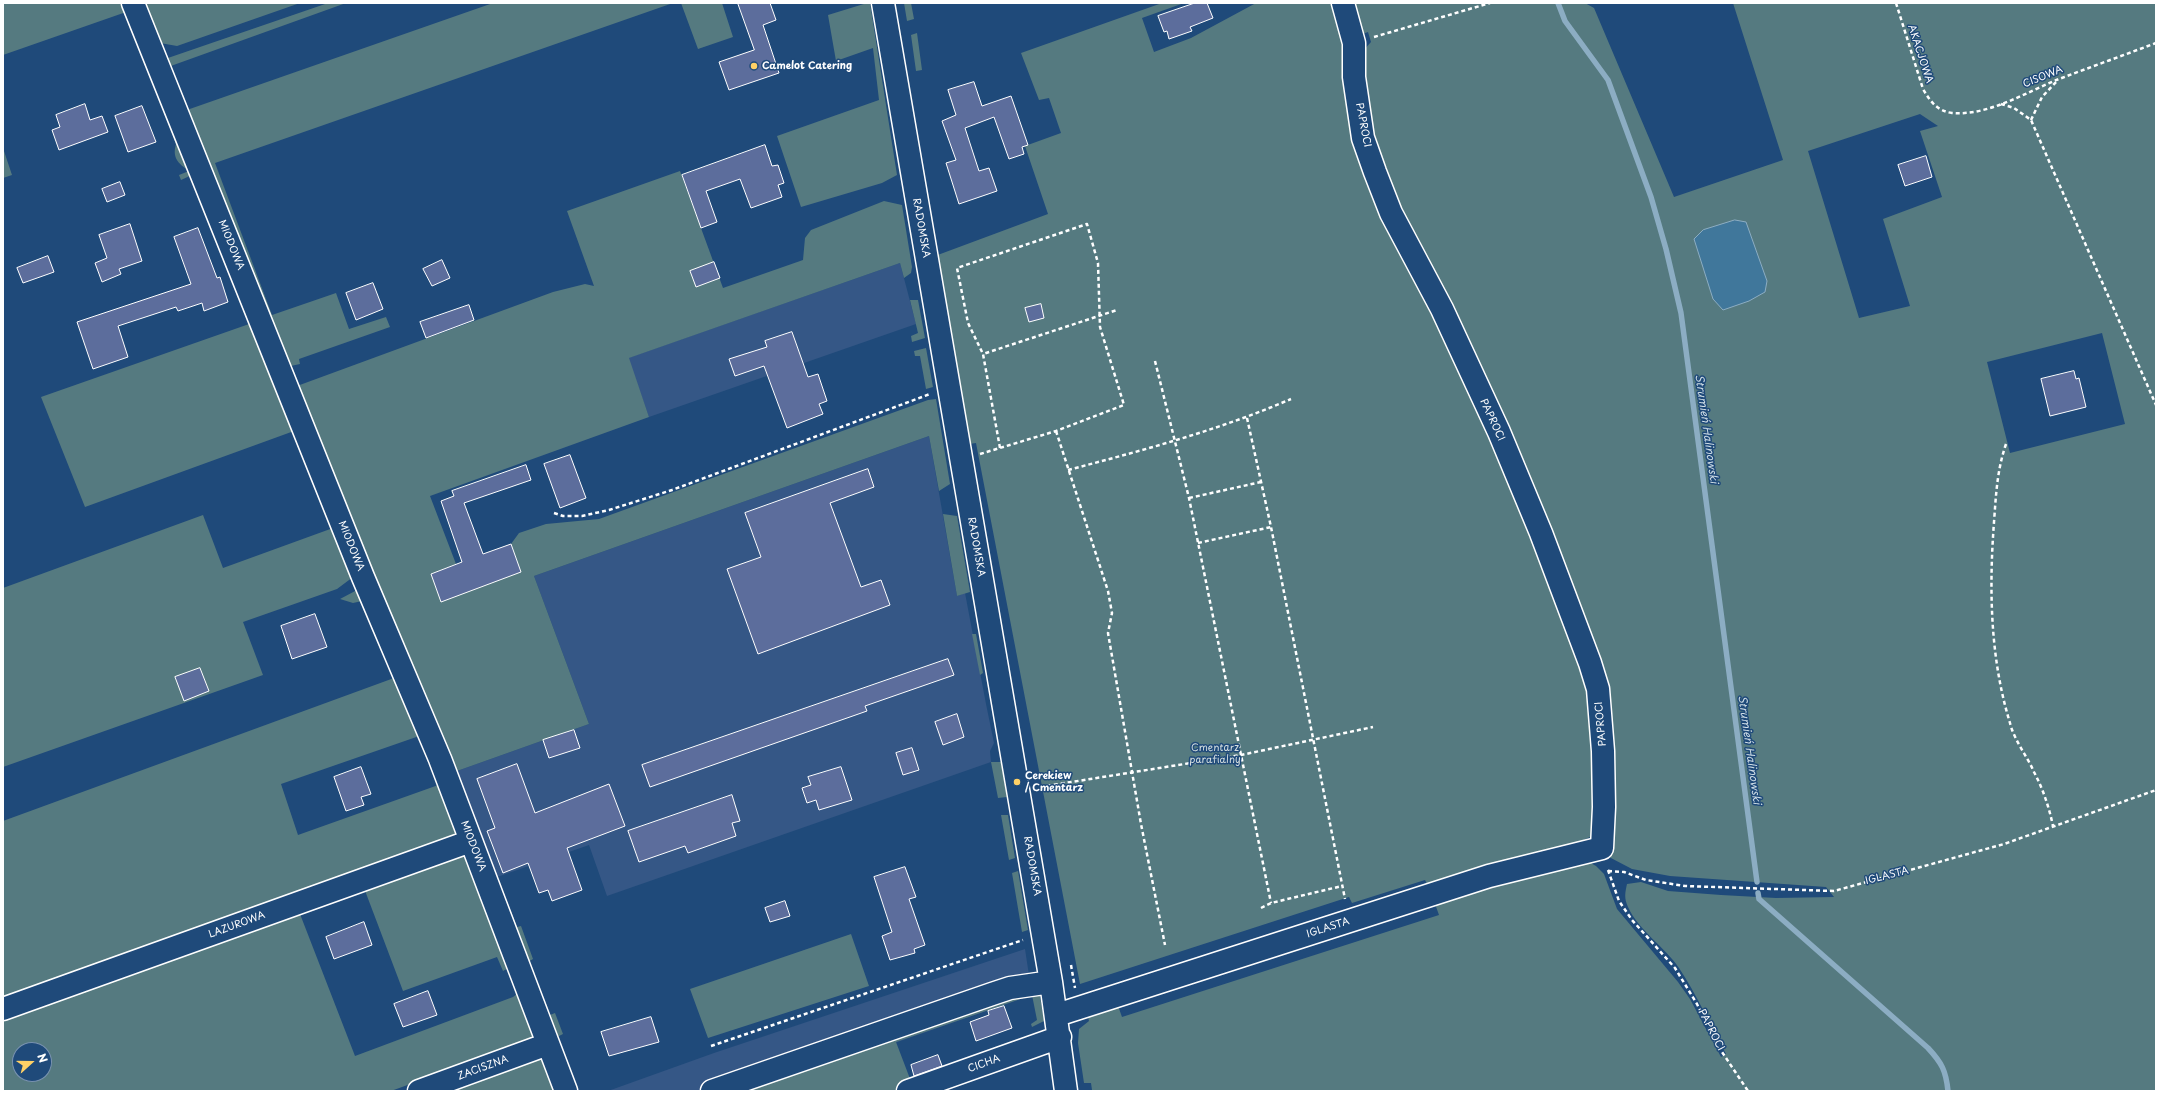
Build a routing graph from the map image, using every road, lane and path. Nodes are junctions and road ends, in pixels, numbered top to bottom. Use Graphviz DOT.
graph roads {
  1 [pos="133,3"];
  2 [pos="883,3"];
  3 [pos="1343,3"];
  4 [pos="1490,3"];
  5 [pos="1896,3"];
  6 [pos="1354,43"];
  7 [pos="2156,43"];
  8 [pos="2058,79"];
  9 [pos="2001,104"];
  10 [pos="1936,107"];
  11 [pos="2031,120"];
  12 [pos="1117,310"];
  13 [pos="1099,316"];
  14 [pos="983,354"];
  15 [pos="1155,361"];
  16 [pos="948,389"];
  17 [pos="1291,399"];
  18 [pos="2156,405"];
  19 [pos="1247,418"];
  20 [pos="1056,430"];
  21 [pos="1176,441"];
  22 [pos="2006,444"];
  23 [pos="1000,448"];
  24 [pos="961,460"];
  25 [pos="1068,470"];
  26 [pos="1261,482"];
  27 [pos="1189,498"];
  28 [pos="554,513"];
  29 [pos="1271,527"];
  30 [pos="1198,543"];
  31 [pos="1373,728"];
  32 [pos="1314,740"];
  33 [pos="1242,756"];
  34 [pos="1133,773"];
  35 [pos="1040,787"];
  36 [pos="2156,790"];
  37 [pos="2053,826"];
  38 [pos="471,841"];
  39 [pos="1602,848"];
  40 [pos="1608,871"];
  41 [pos="1342,886"];
  42 [pos="1345,899"];
  43 [pos="1271,903"];
  44 [pos="1261,908"];
  45 [pos="1044,937"];
  46 [pos="1165,945"];
  47 [pos="1052,982"];
  48 [pos="3,1009"];
  49 [pos="1057,1015"];
  50 [pos="1060,1037"];
  51 [pos="548,1044"];
  52 [pos="711,1046"];
  53 [pos="419,1091"];
  54 [pos="566,1091"];
  55 [pos="712,1091"];
  56 [pos="908,1091"];
  57 [pos="1066,1091"];
  58 [pos="1748,1091"];
  1 -- 38 [label="street, MIODOWA"];
  2 -- 16 [label="street, RADOMSKA"];
  3 -- 6 [label="street, PAPROCI"];
  4 -- 6 [label="path"];
  5 -- 10 [label="path, AKACJOWA"];
  6 -- 39 [label="street, PAPROCI"];
  7 -- 8 [label="path, CISOWA"];
  8 -- 9 [label="path, CISOWA"];
  8 -- 11 [label="path"];
  9 -- 10 [label="path, CISOWA"];
  9 -- 11 [label="path"];
  11 -- 18 [label="path"];
  12 -- 13 [label="path"];
  13 -- 14 [label="path"];
  13 -- 14 [label="path"];
  13 -- 20 [label="path"];
  14 -- 23 [label="path"];
  15 -- 21 [label="path"];
  16 -- 24 [label="street, RADOMSKA"];
  16 -- 28 [label="path"];
  17 -- 19 [label="path"];
  19 -- 21 [label="path"];
  19 -- 26 [label="path"];
  20 -- 23 [label="path"];
  20 -- 25 [label="path"];
  21 -- 25 [label="path"];
  21 -- 27 [label="path"];
  22 -- 37 [label="path"];
  23 -- 24 [label="path"];
  24 -- 45 [label="street, RADOMSKA"];
  25 -- 34 [label="path"];
  26 -- 27 [label="path"];
  26 -- 29 [label="path"];
  27 -- 30 [label="path"];
  29 -- 30 [label="path"];
  29 -- 32 [label="path"];
  30 -- 33 [label="path"];
  31 -- 32 [label="path"];
  32 -- 33 [label="path"];
  32 -- 41 [label="path"];
  33 -- 34 [label="path"];
  33 -- 43 [label="path"];
  34 -- 35 [label="path"];
  34 -- 46 [label="path"];
  36 -- 37 [label="path, IGLASTA"];
  37 -- 40 [label="path, IGLASTA"];
  38 -- 48 [label="street, LAZUROWA"];
  38 -- 51 [label="street, MIODOWA"];
  39 -- 49 [label="street, IGLASTA"];
  40 -- 58 [label="path, PAPROCI"];
  41 -- 42 [label="path"];
  41 -- 43 [label="path"];
  43 -- 44 [label="path"];
  45 -- 47 [label="street, RADOMSKA"];
  45 -- 52 [label="path"];
  47 -- 49 [label="street, RADOMSKA"];
  47 -- 55 [label="street"];
  49 -- 50 [label="street, RADOMSKA"];
  50 -- 56 [label="street, CICHA"];
  50 -- 57 [label="street, RADOMSKA"];
  51 -- 53 [label="street, ZACISZNA"];
  51 -- 54 [label="street, MIODOWA"];
}
